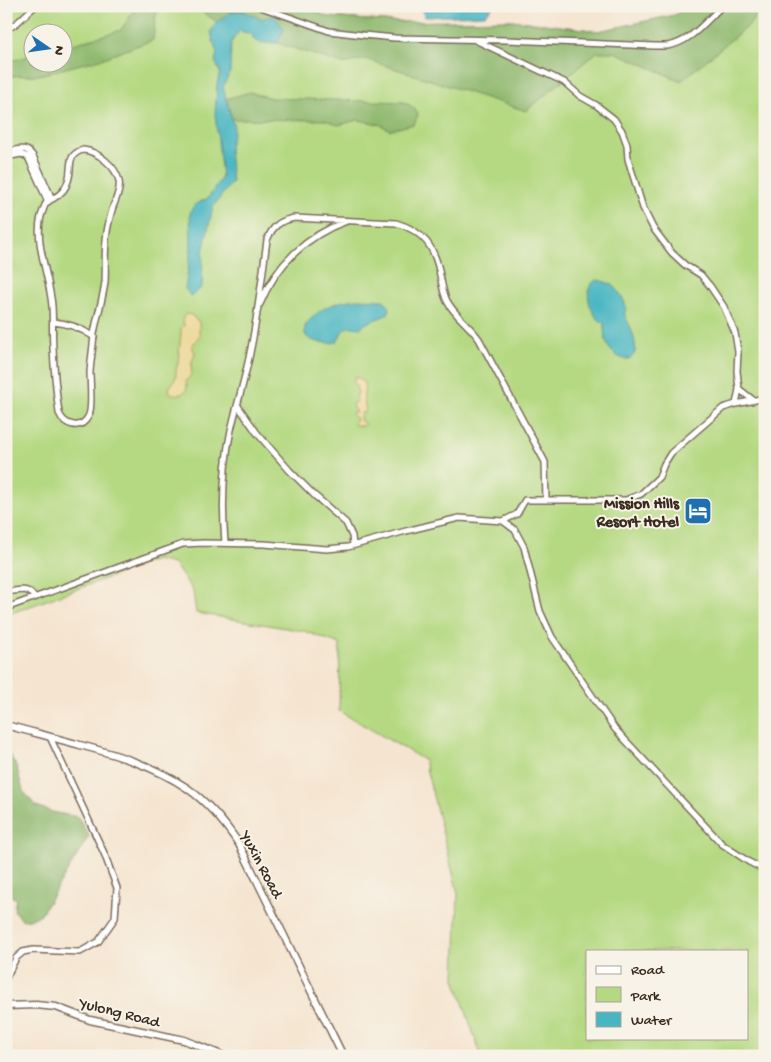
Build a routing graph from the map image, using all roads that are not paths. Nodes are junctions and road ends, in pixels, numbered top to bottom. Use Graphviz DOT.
graph roads {
  1 [pos="36,6"];
  2 [pos="72,6"];
  3 [pos="95,6"];
  4 [pos="258,6"];
  5 [pos="722,6"];
  6 [pos="6,29"];
  7 [pos="475,40"];
  8 [pos="6,152"];
  9 [pos="6,158"];
  10 [pos="50,200"];
  11 [pos="350,220"];
  12 [pos="257,311"];
  13 [pos="53,322"];
  14 [pos="94,337"];
  15 [pos="739,389"];
  16 [pos="765,398"];
  17 [pos="753,400"];
  18 [pos="736,404"];
  19 [pos="238,406"];
  20 [pos="546,500"];
  21 [pos="504,521"];
  22 [pos="225,543"];
  23 [pos="353,545"];
  24 [pos="6,592"];
  25 [pos="34,598"];
  26 [pos="6,608"];
  27 [pos="6,725"];
  28 [pos="50,737"];
  29 [pos="765,870"];
  30 [pos="6,978"];
  31 [pos="6,1006"];
  32 [pos="224,1056"];
  33 [pos="343,1056"];
  1 -- 6 [label="street"];
  2 -- 3 [label="street"];
  4 -- 7 [label="street"];
  5 -- 7 [label="street"];
  7 -- 15 [label="street"];
  8 -- 10 [label="street"];
  9 -- 10 [label="street"];
  10 -- 13 [label="street"];
  10 -- 14 [label="street"];
  11 -- 12 [label="street"];
  11 -- 12 [label="street"];
  11 -- 20 [label="street"];
  12 -- 19 [label="street"];
  13 -- 14 [label="street"];
  13 -- 14 [label="street"];
  15 -- 17 [label="street"];
  15 -- 18 [label="street"];
  16 -- 17 [label="street"];
  17 -- 18 [label="street"];
  18 -- 20 [label="street"];
  19 -- 22 [label="street"];
  19 -- 23 [label="street"];
  20 -- 21 [label="street"];
  21 -- 23 [label="street"];
  21 -- 29 [label="street"];
  22 -- 23 [label="street"];
  22 -- 25 [label="street"];
  24 -- 25 [label="street"];
  25 -- 26 [label="street"];
  27 -- 28 [label="street, Yuxin Road"];
  28 -- 30 [label="street"];
  28 -- 33 [label="street, Yuxin Road"];
  31 -- 32 [label="street, Yulong Road"];
}
